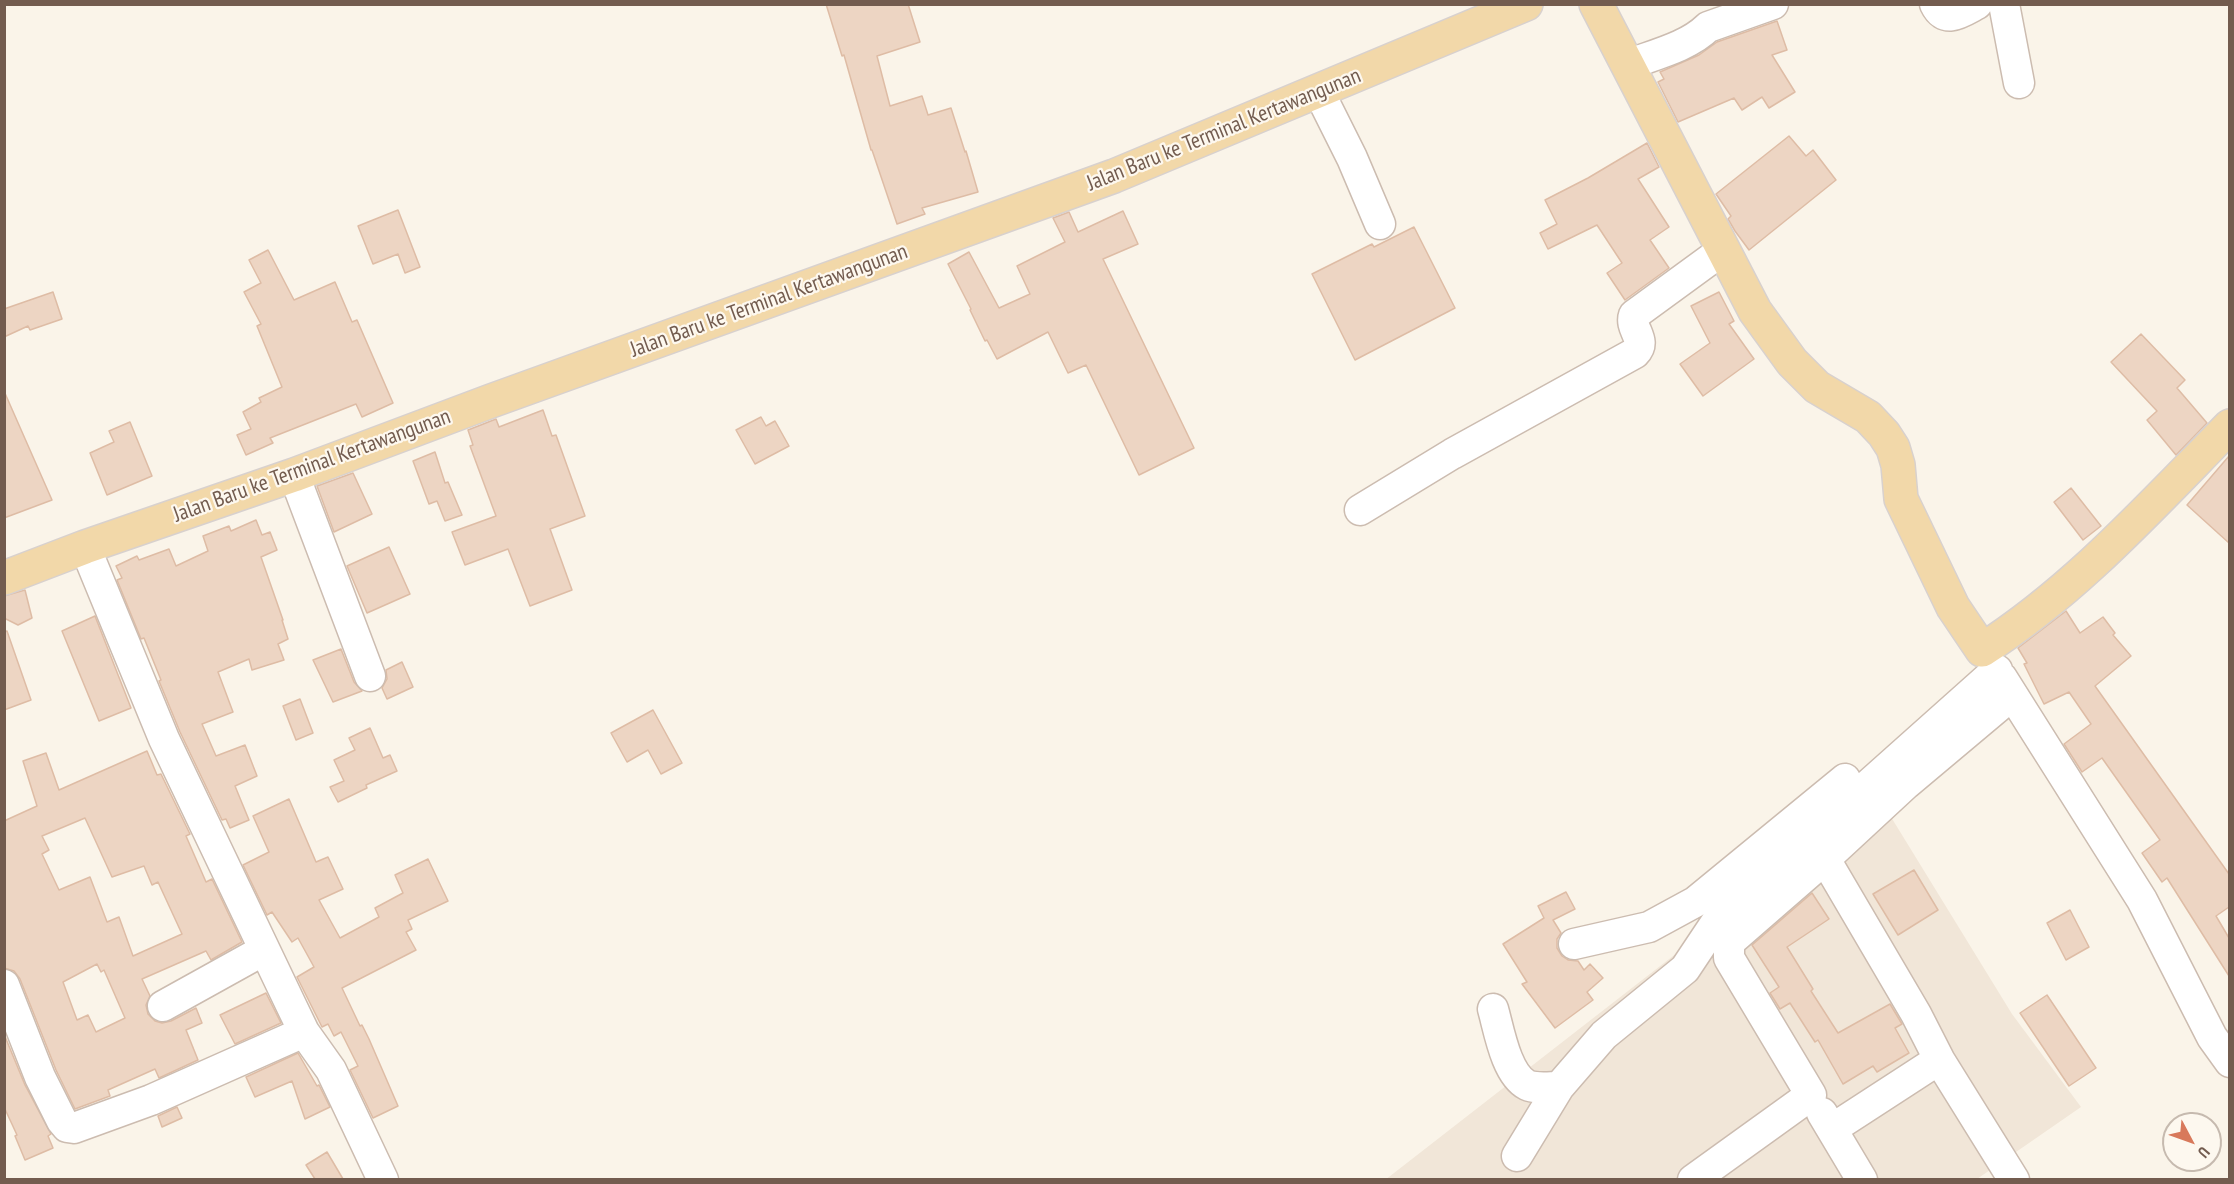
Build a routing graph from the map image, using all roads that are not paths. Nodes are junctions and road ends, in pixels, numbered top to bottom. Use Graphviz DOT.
graph roads {
  1 [pos="1526,4"];
  2 [pos="1596,4"];
  3 [pos="1773,4"];
  4 [pos="1935,4"];
  5 [pos="1977,4"];
  6 [pos="2004,4"];
  7 [pos="1627,65"];
  8 [pos="2019,83"];
  9 [pos="1319,92"];
  10 [pos="1380,224"];
  11 [pos="1723,250"];
  12 [pos="2229,426"];
  13 [pos="294,475"];
  14 [pos="1360,510"];
  15 [pos="85,547"];
  16 [pos="4,578"];
  17 [pos="1990,659"];
  18 [pos="369,676"];
  19 [pos="2012,695"];
  20 [pos="1825,859"];
  21 [pos="1574,944"];
  22 [pos="264,951"];
  23 [pos="4,985"];
  24 [pos="163,1006"];
  25 [pos="1493,1009"];
  26 [pos="304,1032"];
  27 [pos="1940,1060"];
  28 [pos="2229,1062"];
  29 [pos="1559,1088"];
  30 [pos="1811,1095"];
  31 [pos="1832,1129"];
  32 [pos="1517,1156"];
  33 [pos="383,1179"];
  34 [pos="1693,1179"];
  35 [pos="1862,1179"];
  36 [pos="2014,1179"];
  1 -- 9 [label="main road, Jalan Baru ke Terminal Kertawangunan"];
  2 -- 7 [label="main road"];
  3 -- 7 [label="street"];
  4 -- 5 [label="street"];
  6 -- 8 [label="street"];
  7 -- 11 [label="main road"];
  9 -- 10 [label="street"];
  9 -- 13 [label="main road, Jalan Baru ke Terminal Kertawangunan"];
  11 -- 14 [label="street"];
  11 -- 17 [label="main road"];
  12 -- 17 [label="main road"];
  13 -- 15 [label="main road, Jalan Baru ke Terminal Kertawangunan"];
  13 -- 18 [label="street"];
  15 -- 16 [label="main road, Jalan Baru ke Terminal Kertawangunan"];
  15 -- 22 [label="street"];
  17 -- 19 [label="street"];
  17 -- 21 [label="street"];
  17 -- 29 [label="street"];
  19 -- 20 [label="street"];
  19 -- 28 [label="street"];
  20 -- 27 [label="street"];
  20 -- 30 [label="street"];
  22 -- 24 [label="street"];
  22 -- 26 [label="street"];
  23 -- 26 [label="street"];
  25 -- 29 [label="street"];
  26 -- 33 [label="street"];
  27 -- 31 [label="street"];
  27 -- 36 [label="street"];
  29 -- 32 [label="street"];
  30 -- 31 [label="street"];
  30 -- 34 [label="street"];
  31 -- 35 [label="street"];
}
